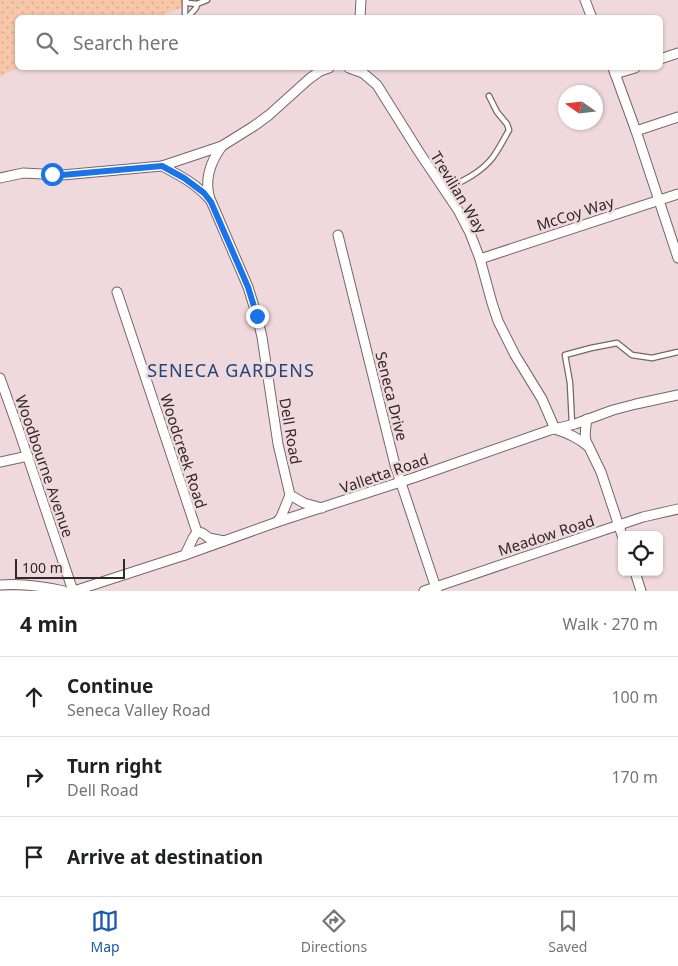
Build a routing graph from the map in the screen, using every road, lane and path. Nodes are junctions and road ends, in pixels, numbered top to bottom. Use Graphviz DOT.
graph roads {
  1 [pos="185,0"];
  2 [pos="207,0"];
  3 [pos="361,0"];
  4 [pos="585,0"];
  5 [pos="197,4"];
  6 [pos="186,15"];
  7 [pos="189,15"];
  8 [pos="360,15"];
  9 [pos="591,15"];
  10 [pos="678,54"];
  11 [pos="663,58"];
  12 [pos="325,70"];
  13 [pos="356,70"];
  14 [pos="614,71"];
  15 [pos="488,96"];
  16 [pos="678,117"];
  17 [pos="636,131"];
  18 [pos="222,146"];
  19 [pos="162,166"];
  20 [pos="0,178"];
  21 [pos="445,190"];
  22 [pos="678,194"];
  23 [pos="659,200"];
  24 [pos="211,202"];
  25 [pos="338,235"];
  26 [pos="678,258"];
  27 [pos="480,259"];
  28 [pos="117,292"];
  29 [pos="678,352"];
  30 [pos="0,378"];
  31 [pos="678,395"];
  32 [pos="587,419"];
  33 [pos="572,424"];
  34 [pos="555,429"];
  35 [pos="589,447"];
  36 [pos="28,456"];
  37 [pos="0,462"];
  38 [pos="400,482"];
  39 [pos="290,495"];
  40 [pos="322,508"];
  41 [pos="678,509"];
  42 [pos="277,522"];
  43 [pos="619,525"];
  44 [pos="621,531"];
  45 [pos="196,532"];
  46 [pos="224,542"];
  47 [pos="185,555"];
  48 [pos="636,576"];
  49 [pos="0,585"];
  50 [pos="436,589"];
  51 [pos="64,591"];
  52 [pos="73,591"];
  53 [pos="424,591"];
  54 [pos="641,591"];
  1 -- 5 [label="lane"];
  1 -- 6 [label="lane"];
  2 -- 5 [label="lane"];
  3 -- 8 [label="street"];
  4 -- 9 [label="street"];
  5 -- 7 [label="lane"];
  10 -- 11 [label="street"];
  12 -- 18 [label="street"];
  13 -- 21 [label="street, Trevilian Way"];
  14 -- 17 [label="street"];
  15 -- 21 [label="lane"];
  16 -- 17 [label="street"];
  17 -- 23 [label="street"];
  18 -- 19 [label="street"];
  18 -- 24 [label="street, Dell Road"];
  19 -- 20 [label="street"];
  19 -- 24 [label="street, Dell Road"];
  21 -- 27 [label="street, Trevilian Way"];
  22 -- 23 [label="street, McCoy Way"];
  23 -- 26 [label="street"];
  23 -- 27 [label="street, McCoy Way"];
  24 -- 39 [label="street, Dell Road"];
  25 -- 38 [label="street, Seneca Drive"];
  27 -- 34 [label="street, Trevilian Way"];
  28 -- 45 [label="street, Woodcreek Road"];
  29 -- 33 [label="lane"];
  30 -- 36 [label="street, Woodbourne Avenue"];
  31 -- 32 [label="street, Valletta Road"];
  32 -- 33 [label="street, Valletta Road"];
  32 -- 35 [label="street"];
  33 -- 34 [label="street, Valletta Road"];
  34 -- 35 [label="street"];
  34 -- 38 [label="street, Valletta Road"];
  35 -- 43 [label="street"];
  36 -- 37 [label="street"];
  36 -- 52 [label="street, Woodbourne Avenue"];
  38 -- 40 [label="street, Valletta Road"];
  38 -- 50 [label="street, Seneca Drive"];
  39 -- 40 [label="street"];
  39 -- 42 [label="street"];
  40 -- 42 [label="street, Valletta Road"];
  41 -- 43 [label="street, Meadow Road"];
  42 -- 46 [label="street, Valletta Road"];
  43 -- 44 [label="street"];
  43 -- 50 [label="street, Meadow Road"];
  45 -- 46 [label="street, Woodcreek Road"];
  45 -- 47 [label="street, Woodcreek Road"];
  46 -- 47 [label="street, Valletta Road"];
  47 -- 52 [label="street, Valletta Road"];
  48 -- 54 [label="street"];
  49 -- 51 [label="street"];
  50 -- 53 [label="street, Meadow Road"];
}
